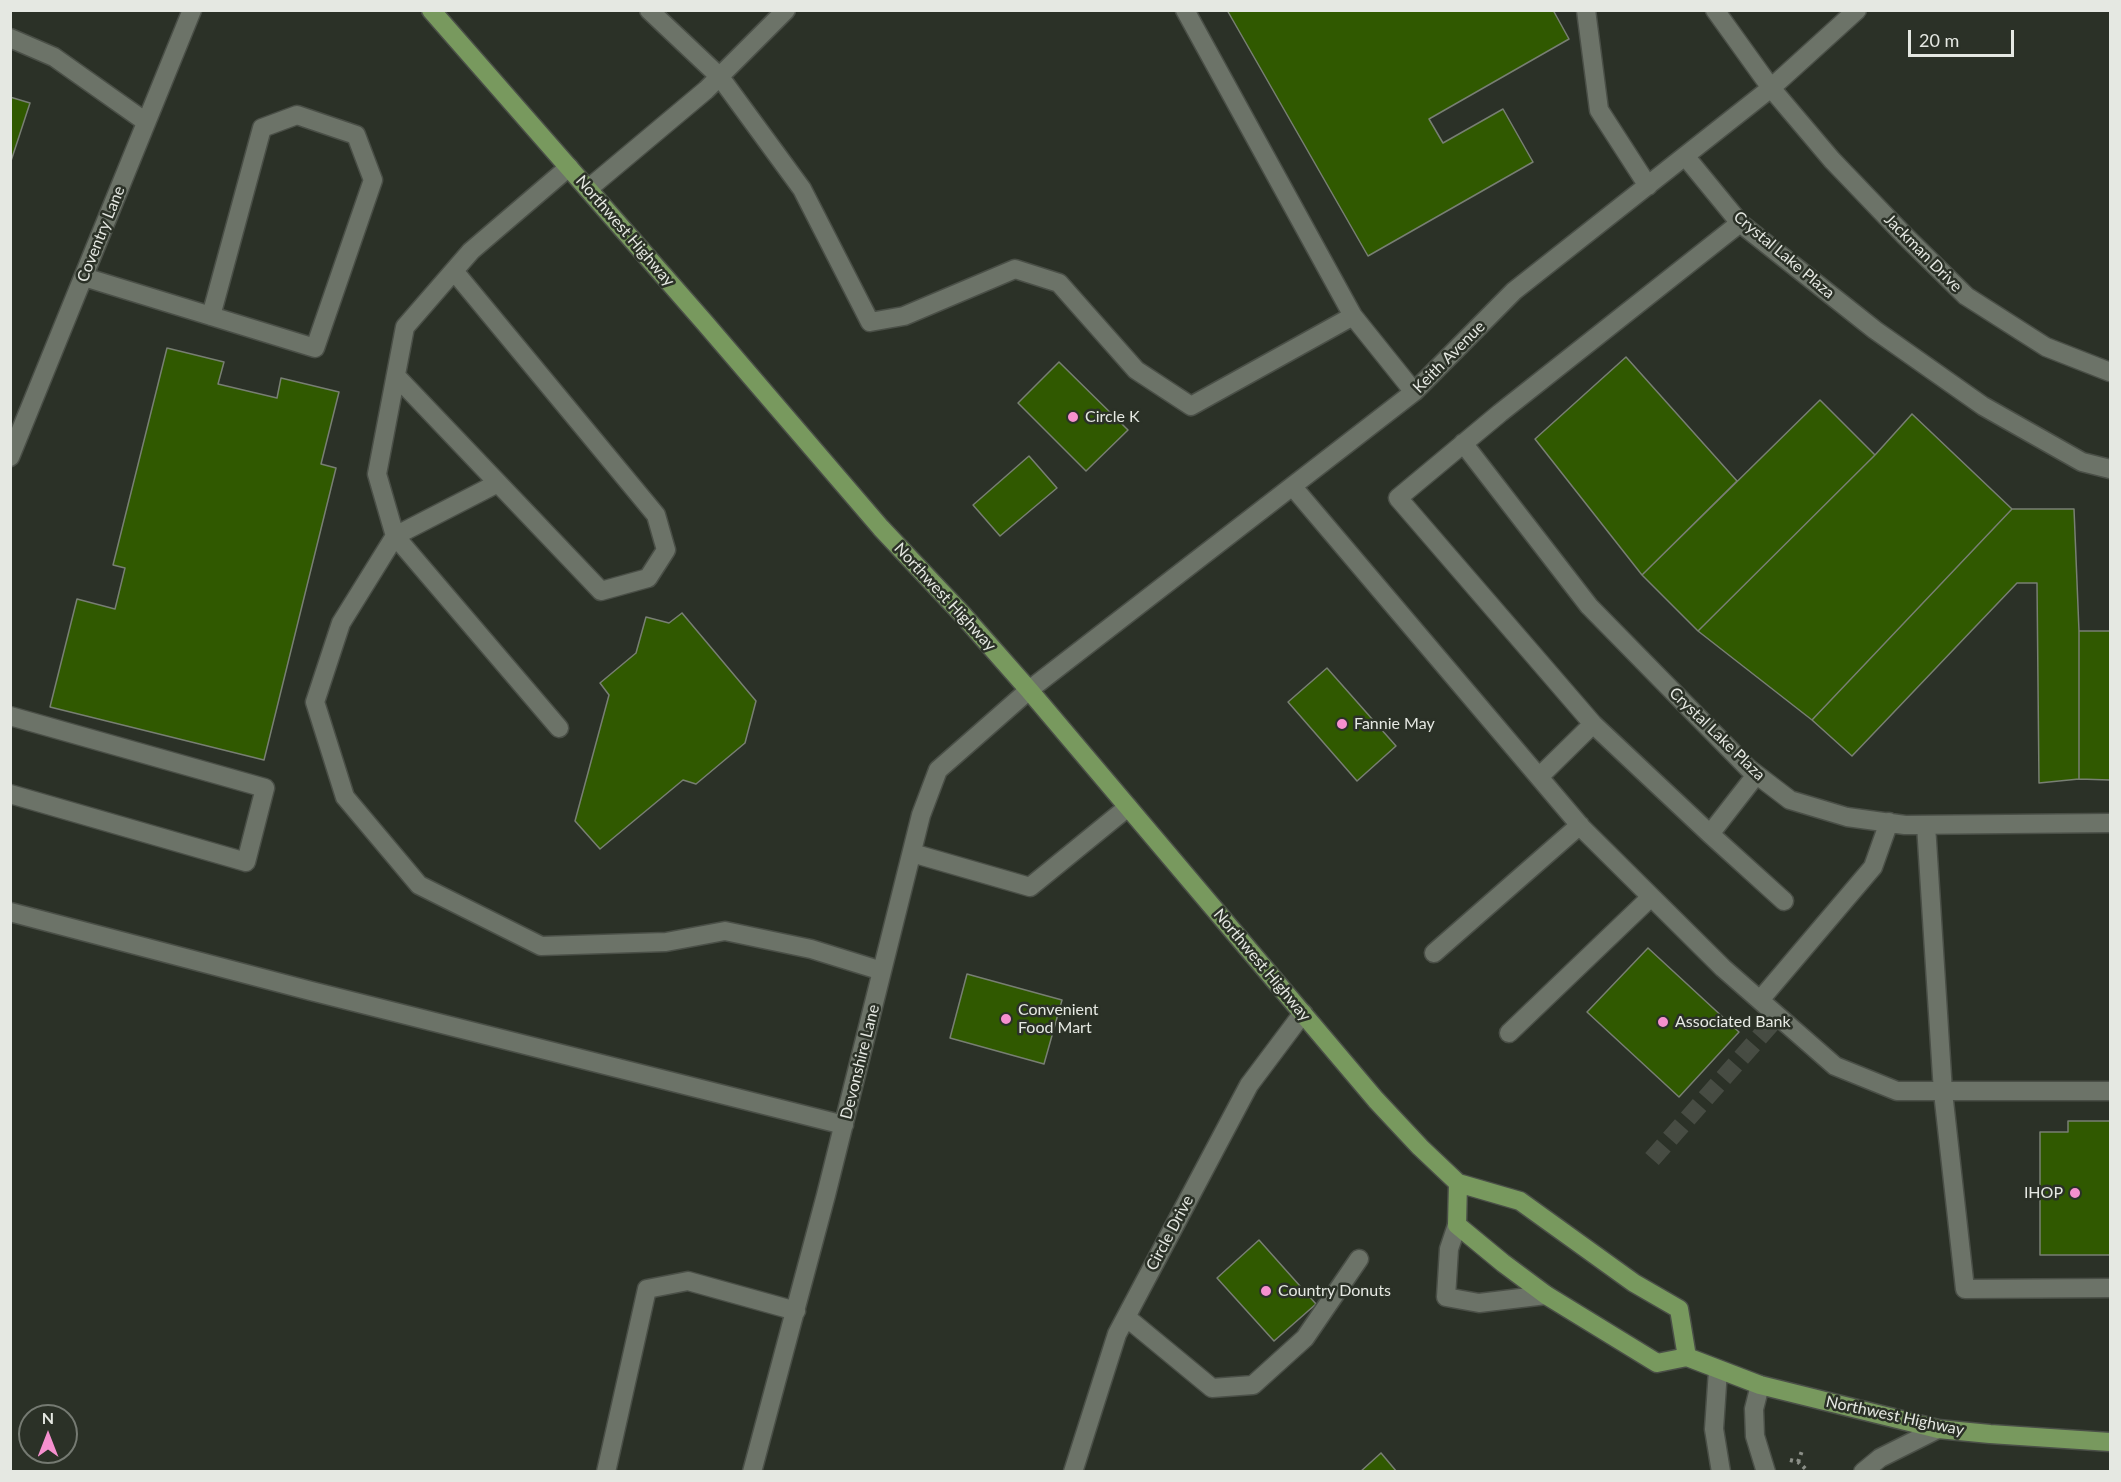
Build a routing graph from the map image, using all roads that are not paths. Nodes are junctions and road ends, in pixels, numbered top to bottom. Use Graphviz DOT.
graph roads {
  1 [pos="192,10"];
  2 [pos="431,10"];
  3 [pos="649,10"];
  4 [pos="786,10"];
  5 [pos="1185,10"];
  6 [pos="1587,10"];
  7 [pos="1715,10"];
  8 [pos="1857,10"];
  9 [pos="10,38"];
  10 [pos="720,76"];
  11 [pos="1771,88"];
  12 [pos="146,122"];
  13 [pos="1685,156"];
  14 [pos="569,167"];
  15 [pos="1648,186"];
  16 [pos="588,189"];
  17 [pos="1740,223"];
  18 [pos="454,271"];
  19 [pos="84,277"];
  20 [pos="211,316"];
  21 [pos="1353,316"];
  22 [pos="2110,372"];
  23 [pos="396,376"];
  24 [pos="1414,392"];
  25 [pos="1463,443"];
  26 [pos="10,457"];
  27 [pos="2110,469"];
  28 [pos="498,483"];
  29 [pos="1293,488"];
  30 [pos="395,536"];
  31 [pos="1029,690"];
  32 [pos="10,717"];
  33 [pos="1593,724"];
  34 [pos="560,728"];
  35 [pos="1756,775"];
  36 [pos="1539,777"];
  37 [pos="10,794"];
  38 [pos="1128,807"];
  39 [pos="1889,822"];
  40 [pos="2110,824"];
  41 [pos="1580,825"];
  42 [pos="1926,825"];
  43 [pos="1710,834"];
  44 [pos="912,853"];
  45 [pos="1651,897"];
  46 [pos="1784,901"];
  47 [pos="10,912"];
  48 [pos="1434,953"];
  49 [pos="882,971"];
  50 [pos="1760,1000"];
  51 [pos="1303,1013"];
  52 [pos="1509,1033"];
  53 [pos="2110,1091"];
  54 [pos="1943,1092"];
  55 [pos="844,1125"];
  56 [pos="1458,1183"];
  57 [pos="1457,1225"];
  58 [pos="1359,1259"];
  59 [pos="2110,1288"];
  60 [pos="1546,1295"];
  61 [pos="796,1311"];
  62 [pos="1126,1317"];
  63 [pos="1687,1357"];
  64 [pos="1718,1370"];
  65 [pos="1760,1385"];
  66 [pos="1938,1429"];
  67 [pos="2110,1442"];
  68 [pos="606,1472"];
  69 [pos="752,1472"];
  70 [pos="1073,1472"];
  71 [pos="1721,1472"];
  72 [pos="1766,1472"];
  73 [pos="1863,1472"];
  1 -- 12 [label="street, Coventry Lane"];
  2 -- 14 [label="main road, Northwest Highway"];
  3 -- 10 [label="street"];
  4 -- 10 [label="street"];
  5 -- 21 [label="street"];
  6 -- 15 [label="street"];
  7 -- 11 [label="street, Jackman Drive"];
  8 -- 11 [label="street, Keith Avenue"];
  9 -- 12 [label="street"];
  10 -- 16 [label="street"];
  10 -- 21 [label="street"];
  11 -- 13 [label="street, Keith Avenue"];
  11 -- 22 [label="street, Jackman Drive"];
  12 -- 19 [label="street, Coventry Lane"];
  13 -- 15 [label="street, Keith Avenue"];
  13 -- 17 [label="street, Crystal Lake Plaza"];
  14 -- 16 [label="main road, Northwest Highway"];
  14 -- 18 [label="street"];
  15 -- 24 [label="street, Keith Avenue"];
  16 -- 31 [label="main road, Northwest Highway"];
  17 -- 25 [label="street"];
  17 -- 27 [label="street, Crystal Lake Plaza"];
  18 -- 23 [label="street"];
  18 -- 28 [label="street"];
  19 -- 20 [label="street"];
  19 -- 26 [label="street, Coventry Lane"];
  20 -- 20 [label="street"];
  21 -- 24 [label="street"];
  23 -- 28 [label="street"];
  23 -- 30 [label="street"];
  24 -- 29 [label="street, Keith Avenue"];
  25 -- 33 [label="street"];
  25 -- 35 [label="street, Crystal Lake Plaza"];
  28 -- 30 [label="street"];
  29 -- 31 [label="street, Keith Avenue"];
  29 -- 36 [label="street"];
  30 -- 34 [label="street"];
  30 -- 49 [label="street"];
  31 -- 38 [label="main road, Northwest Highway"];
  31 -- 44 [label="street, Devonshire Lane"];
  32 -- 37 [label="street"];
  33 -- 36 [label="street"];
  33 -- 43 [label="street"];
  35 -- 39 [label="street, Crystal Lake Plaza"];
  35 -- 43 [label="street"];
  36 -- 41 [label="street"];
  38 -- 44 [label="street"];
  38 -- 51 [label="main road, Northwest Highway"];
  39 -- 42 [label="street, Crystal Lake Plaza"];
  39 -- 50 [label="street"];
  40 -- 42 [label="street, Crystal Lake Plaza"];
  41 -- 45 [label="street"];
  41 -- 48 [label="street"];
  42 -- 54 [label="street"];
  43 -- 46 [label="street"];
  44 -- 49 [label="street, Devonshire Lane"];
  45 -- 50 [label="street"];
  45 -- 52 [label="street"];
  47 -- 55 [label="street"];
  49 -- 55 [label="street, Devonshire Lane"];
  50 -- 54 [label="street"];
  51 -- 56 [label="main road, Northwest Highway"];
  51 -- 62 [label="street, Circle Drive"];
  53 -- 54 [label="street"];
  54 -- 59 [label="street"];
  55 -- 61 [label="street, Devonshire Lane"];
  56 -- 57 [label="main road"];
  56 -- 63 [label="main road, Northwest Highway"];
  57 -- 60 [label="main road"];
  57 -- 60 [label="street"];
  58 -- 62 [label="street"];
  60 -- 63 [label="main road"];
  61 -- 68 [label="street"];
  61 -- 69 [label="street, Devonshire Lane"];
  62 -- 70 [label="street, Circle Drive"];
  63 -- 64 [label="main road, Northwest Highway"];
  64 -- 65 [label="main road, Northwest Highway"];
  64 -- 71 [label="street"];
  65 -- 66 [label="main road, Northwest Highway"];
  65 -- 72 [label="street"];
  66 -- 67 [label="main road, Northwest Highway"];
  66 -- 73 [label="street"];
}
